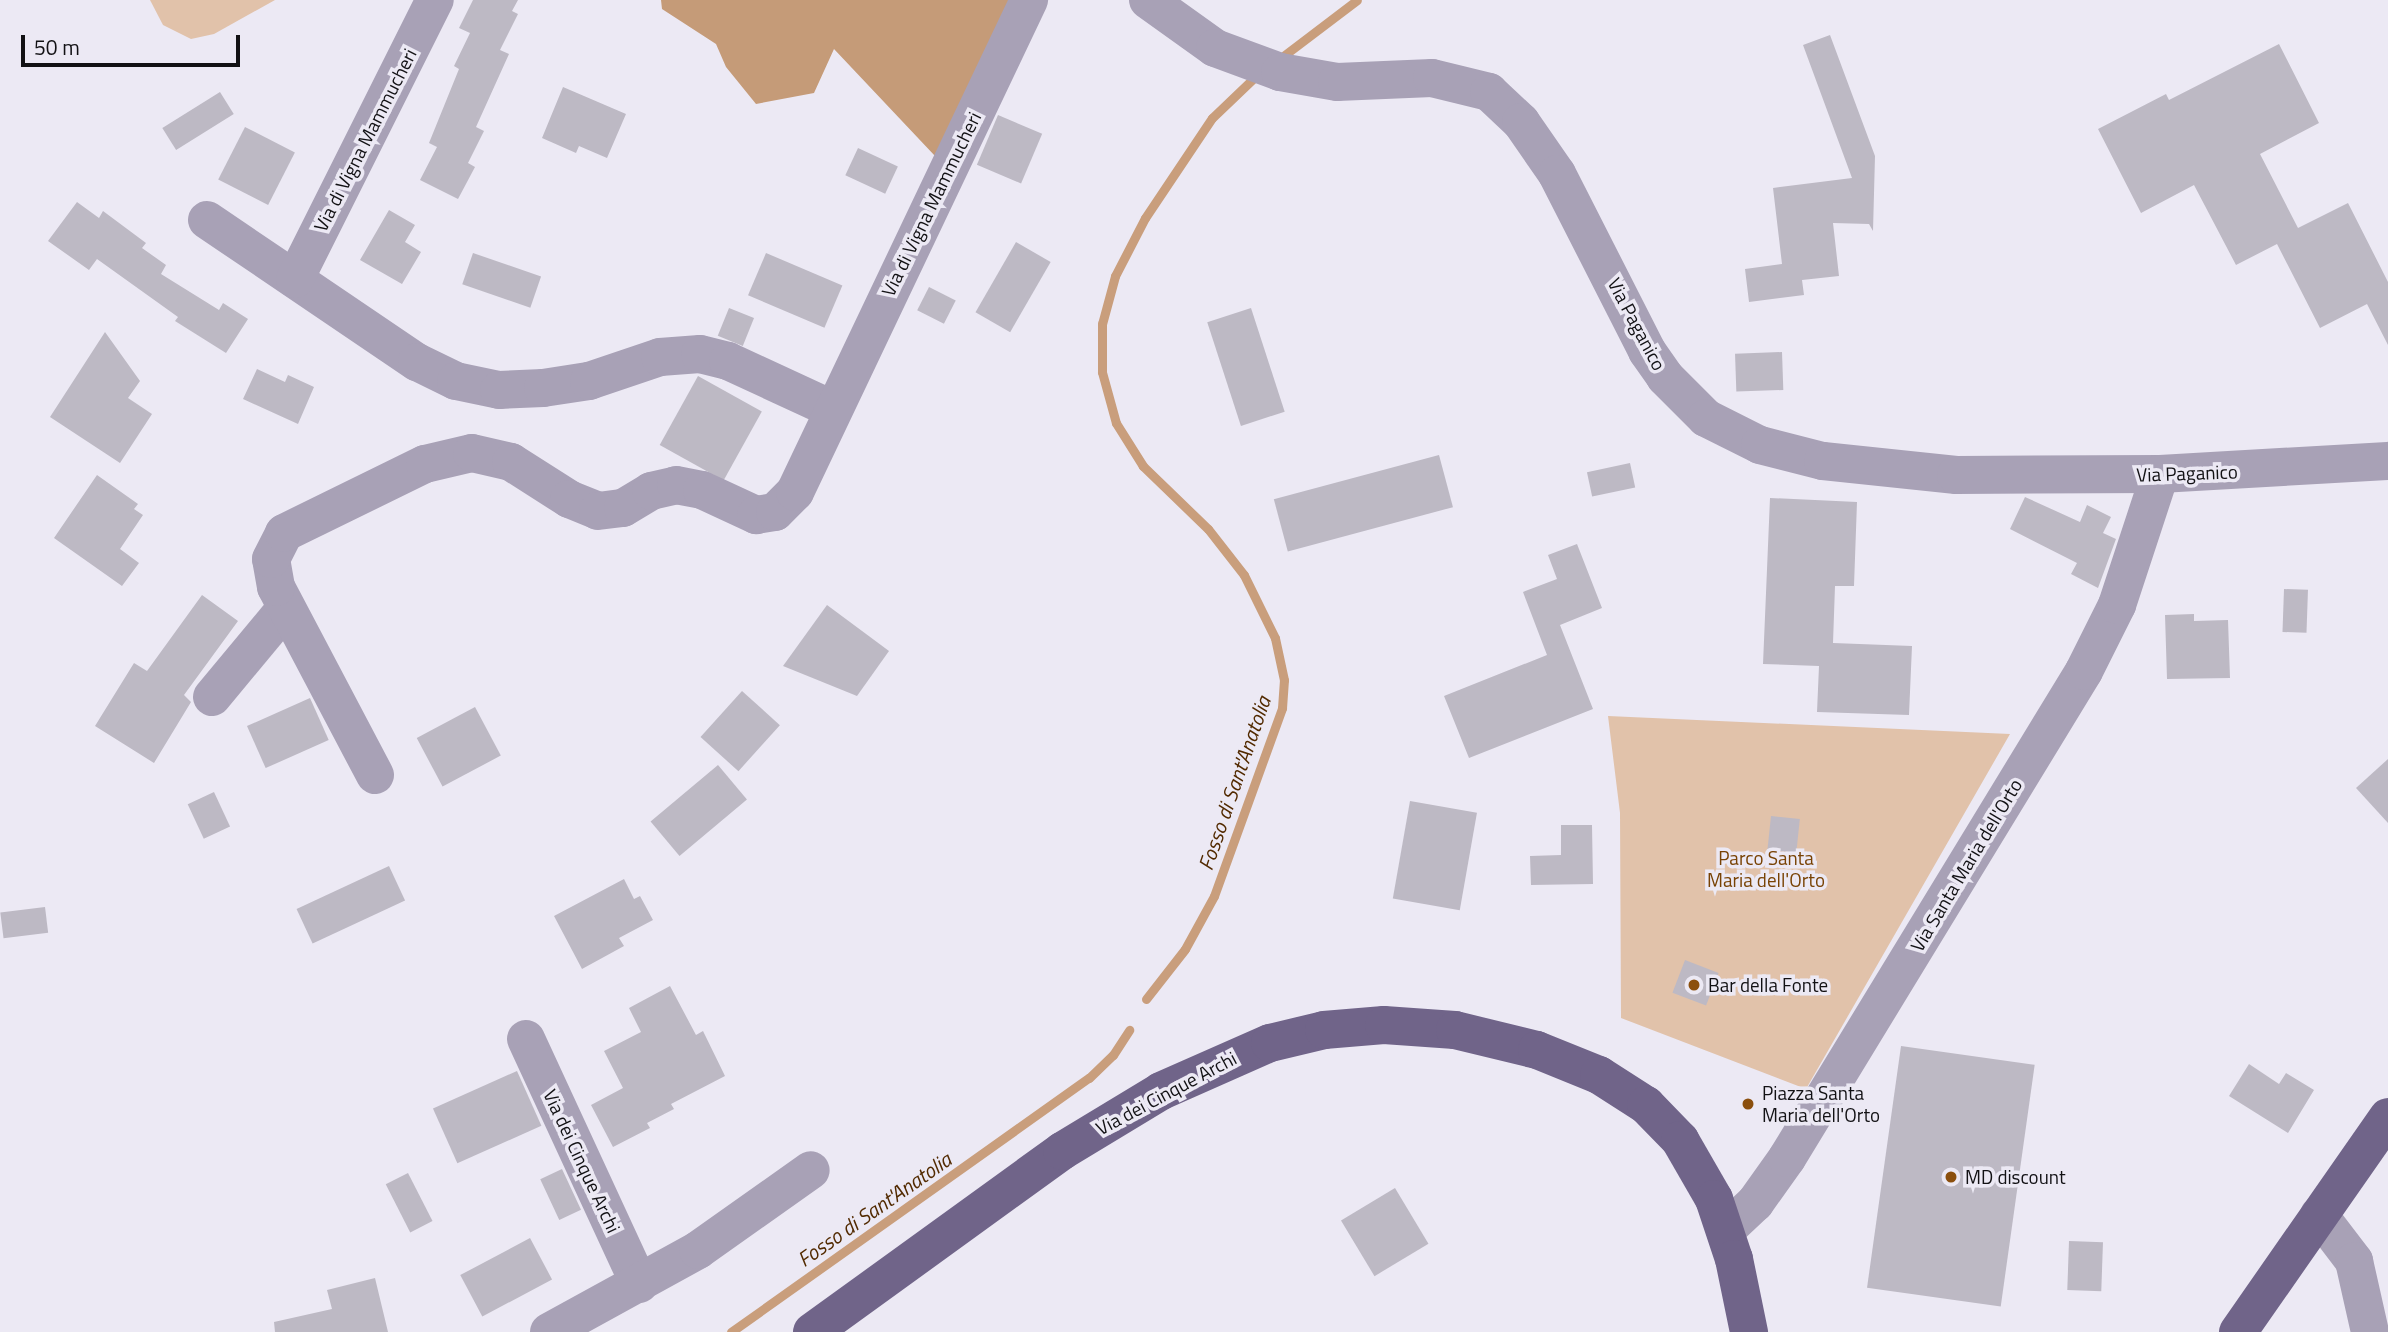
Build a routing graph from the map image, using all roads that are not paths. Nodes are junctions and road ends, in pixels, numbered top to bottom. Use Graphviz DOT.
graph roads {
  1 [pos="435,0"];
  2 [pos="1029,0"];
  3 [pos="1148,0"];
  4 [pos="207,220"];
  5 [pos="295,279"];
  6 [pos="832,409"];
  7 [pos="2388,460"];
  8 [pos="2160,474"];
  9 [pos="286,608"];
  10 [pos="212,697"];
  11 [pos="374,775"];
  12 [pos="526,1039"];
  13 [pos="2388,1117"];
  14 [pos="811,1170"];
  15 [pos="2319,1215"];
  16 [pos="1726,1230"];
  17 [pos="639,1284"];
  18 [pos="549,1332"];
  19 [pos="811,1332"];
  20 [pos="1749,1332"];
  21 [pos="2238,1332"];
  22 [pos="2370,1332"];
  1 -- 5 [label="street, Via di Vigna Mammucheri"];
  2 -- 6 [label="street, Via di Vigna Mammucheri"];
  3 -- 8 [label="street, Via Paganico"];
  4 -- 5 [label="street"];
  5 -- 6 [label="street"];
  6 -- 9 [label="street, Via di Vigna Mammucheri"];
  7 -- 8 [label="street, Via Paganico"];
  8 -- 16 [label="street, Via Santa Maria dell'Orto"];
  9 -- 10 [label="street"];
  9 -- 11 [label="street, Via di Vigna Mammucheri"];
  12 -- 17 [label="street, Via dei Cinque Archi"];
  13 -- 15 [label="main road"];
  14 -- 17 [label="street"];
  15 -- 21 [label="main road"];
  15 -- 22 [label="street"];
  16 -- 19 [label="main road, Via dei Cinque Archi"];
  16 -- 20 [label="main road, Via dei Cinque Archi"];
  17 -- 18 [label="street"];
}
